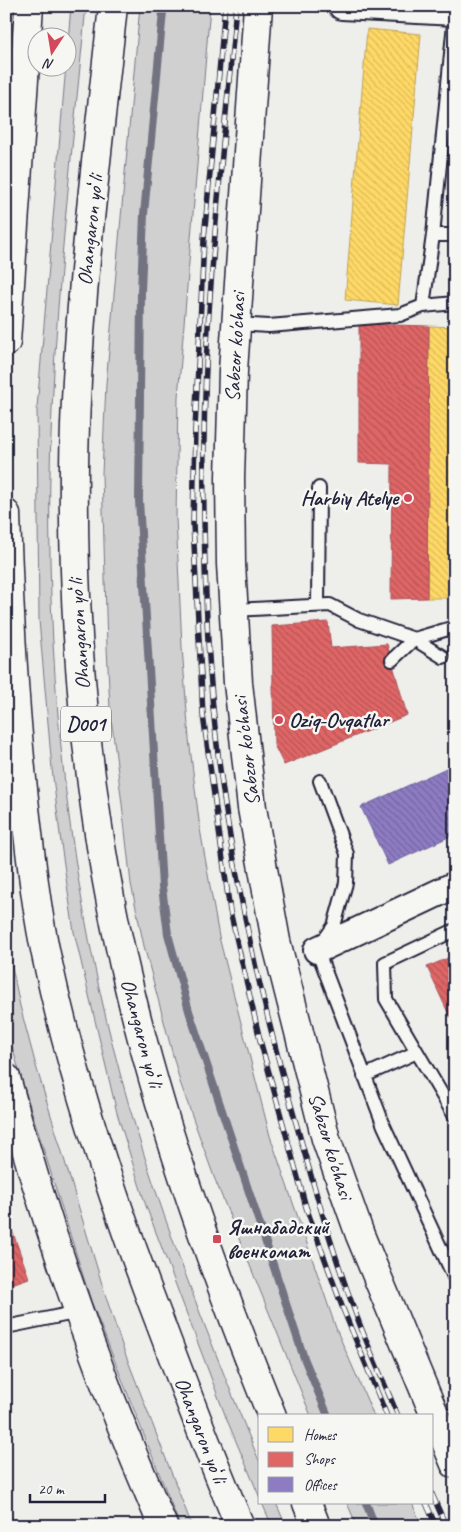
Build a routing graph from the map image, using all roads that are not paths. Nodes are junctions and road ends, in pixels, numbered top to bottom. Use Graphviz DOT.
graph roads {
  1 [pos="29,6"];
  2 [pos="113,6"];
  3 [pos="258,6"];
  4 [pos="342,6"];
  5 [pos="455,12"];
  6 [pos="13,137"];
  7 [pos="455,235"];
  8 [pos="434,236"];
  9 [pos="455,303"];
  10 [pos="423,306"];
  11 [pos="236,324"];
  12 [pos="6,342"];
  13 [pos="319,488"];
  14 [pos="6,514"];
  15 [pos="318,605"];
  16 [pos="234,610"];
  17 [pos="455,627"];
  18 [pos="8,638"];
  19 [pos="414,639"];
  20 [pos="443,657"];
  21 [pos="392,660"];
  22 [pos="320,781"];
  23 [pos="455,885"];
  24 [pos="455,930"];
  25 [pos="316,950"];
  26 [pos="417,1052"];
  27 [pos="364,1076"];
  28 [pos="6,1078"];
  29 [pos="454,1115"];
  30 [pos="455,1279"];
  31 [pos="79,1312"];
  32 [pos="6,1327"];
  33 [pos="271,1414"];
  34 [pos="455,1464"];
  35 [pos="307,1504"];
  36 [pos="163,1526"];
  37 [pos="240,1526"];
  38 [pos="316,1526"];
  1 -- 6 [label="main road"];
  2 -- 33 [label="main road, Ohangaron yoʻli / D001"];
  3 -- 11 [label="main road, Sabzor ko'chasi"];
  4 -- 5 [label="street"];
  5 -- 8 [label="lane"];
  6 -- 12 [label="main road"];
  7 -- 8 [label="lane"];
  8 -- 10 [label="lane"];
  9 -- 10 [label="lane"];
  10 -- 11 [label="lane"];
  11 -- 16 [label="main road, Sabzor ko'chasi"];
  13 -- 15 [label="lane"];
  14 -- 18 [label="main road, Ohangaron yoʻli"];
  15 -- 16 [label="lane"];
  15 -- 19 [label="lane"];
  16 -- 34 [label="main road, Sabzor ko'chasi"];
  17 -- 19 [label="lane"];
  18 -- 37 [label="main road, Ohangaron yoʻli"];
  19 -- 20 [label="lane"];
  19 -- 21 [label="lane"];
  22 -- 25 [label="lane"];
  23 -- 25 [label="street"];
  24 -- 26 [label="lane"];
  25 -- 27 [label="lane"];
  26 -- 27 [label="lane"];
  26 -- 29 [label="lane"];
  27 -- 30 [label="lane"];
  28 -- 31 [label="main road"];
  31 -- 32 [label="lane"];
  31 -- 36 [label="main road"];
  35 -- 38 [label="main road"];
}
